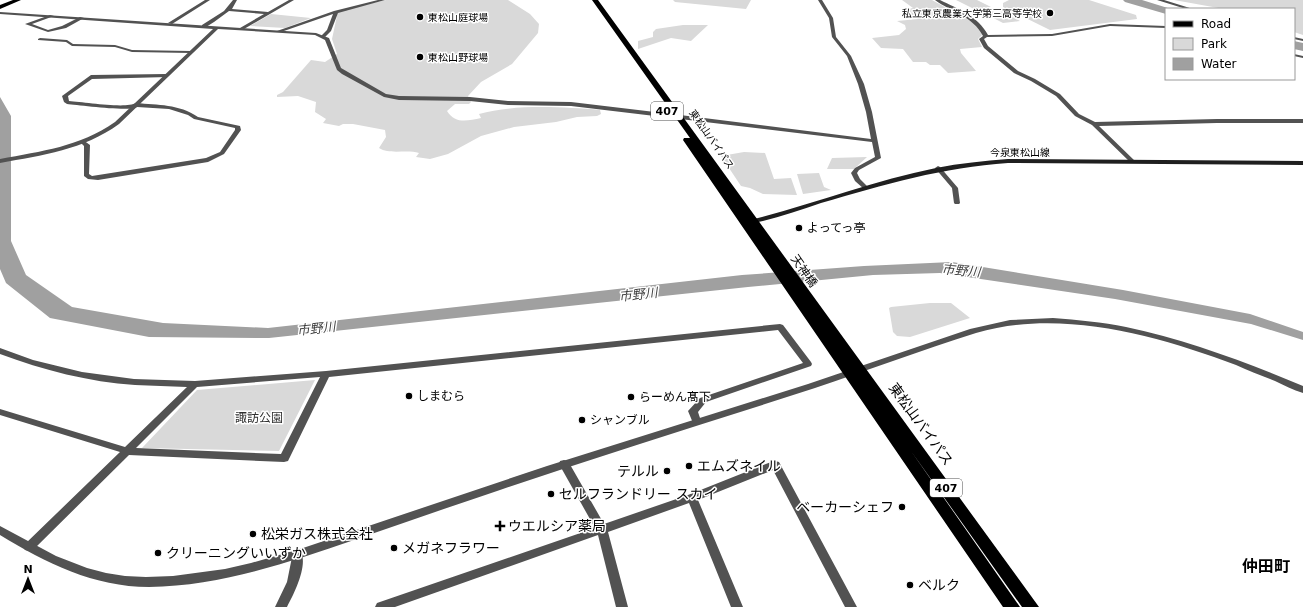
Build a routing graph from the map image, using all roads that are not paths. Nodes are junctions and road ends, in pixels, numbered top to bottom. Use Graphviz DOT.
graph roads {
  1 [pos="18,0"];
  2 [pos="208,0"];
  3 [pos="235,0"];
  4 [pos="284,0"];
  5 [pos="292,0"];
  6 [pos="364,0"];
  7 [pos="383,0"];
  8 [pos="589,0"];
  9 [pos="596,0"];
  10 [pos="820,0"];
  11 [pos="937,0"];
  12 [pos="1160,0"];
  13 [pos="361,5"];
  14 [pos="0,7"];
  15 [pos="1188,8"];
  16 [pos="228,10"];
  17 [pos="336,12"];
  18 [pos="0,13"];
  19 [pos="270,13"];
  20 [pos="52,16"];
  21 [pos="82,18"];
  22 [pos="170,23"];
  23 [pos="204,26"];
  24 [pos="217,27"];
  25 [pos="1165,27"];
  26 [pos="242,28"];
  27 [pos="279,31"];
  28 [pos="323,36"];
  29 [pos="986,36"];
  30 [pos="40,39"];
  31 [pos="191,52"];
  32 [pos="166,76"];
  33 [pos="135,106"];
  34 [pos="670,116"];
  35 [pos="680,117"];
  36 [pos="1303,121"];
  37 [pos="1094,124"];
  38 [pos="875,141"];
  39 [pos="83,142"];
  40 [pos="0,161"];
  41 [pos="1133,162"];
  42 [pos="1303,163"];
  43 [pos="938,168"];
  44 [pos="866,188"];
  45 [pos="957,203"];
  46 [pos="749,222"];
  47 [pos="773,256"];
  48 [pos="804,302"];
  49 [pos="0,351"];
  50 [pos="8,355"];
  51 [pos="0,360"];
  52 [pos="855,371"];
  53 [pos="326,374"];
  54 [pos="195,384"];
  55 [pos="1303,390"];
  56 [pos="0,412"];
  57 [pos="696,421"];
  58 [pos="128,451"];
  59 [pos="564,464"];
  60 [pos="692,498"];
  61 [pos="602,530"];
  62 [pos="1,531"];
  63 [pos="29,547"];
  64 [pos="297,555"];
  65 [pos="281,607"];
  66 [pos="381,607"];
  67 [pos="622,607"];
  68 [pos="737,607"];
  69 [pos="851,607"];
  70 [pos="1012,607"];
  71 [pos="1031,607"];
  1 -- 14 [label="main road"];
  2 -- 22 [label="street"];
  3 -- 16 [label="street"];
  4 -- 5 [label="street"];
  5 -- 19 [label="street"];
  6 -- 13 [label="street"];
  7 -- 13 [label="street"];
  8 -- 34 [label="highway, 東松山バイパス / 407"];
  9 -- 35 [label="highway, 東松山バイパス / 407"];
  10 -- 38 [label="street"];
  11 -- 29 [label="street"];
  12 -- 15 [label="street"];
  13 -- 17 [label="street"];
  16 -- 19 [label="street"];
  16 -- 23 [label="street"];
  17 -- 27 [label="street"];
  17 -- 28 [label="street"];
  18 -- 20 [label="street"];
  19 -- 26 [label="street"];
  20 -- 21 [label="street"];
  20 -- 21 [label="street"];
  21 -- 22 [label="street"];
  22 -- 23 [label="street"];
  23 -- 24 [label="street"];
  24 -- 26 [label="street"];
  24 -- 31 [label="street"];
  25 -- 29 [label="street"];
  26 -- 27 [label="street"];
  27 -- 28 [label="street"];
  28 -- 34 [label="street"];
  29 -- 37 [label="street"];
  30 -- 31 [label="street"];
  31 -- 32 [label="street"];
  32 -- 33 [label="street"];
  32 -- 33 [label="street"];
  33 -- 39 [label="street"];
  33 -- 39 [label="street"];
  34 -- 35 [label="street"];
  34 -- 46 [label="highway, 東松山バイパス / 407"];
  35 -- 38 [label="street"];
  35 -- 46 [label="highway, 東松山バイパス / 407"];
  36 -- 37 [label="street"];
  37 -- 41 [label="street"];
  38 -- 44 [label="street"];
  39 -- 40 [label="street"];
  41 -- 42 [label="main road, 今泉東松山線"];
  41 -- 43 [label="main road, 今泉東松山線"];
  43 -- 44 [label="main road, 今泉東松山線"];
  43 -- 45 [label="street"];
  44 -- 46 [label="main road, 今泉東松山線"];
  46 -- 47 [label="highway, 東松山バイパス / 407"];
  47 -- 48 [label="highway, 天神橋 / 407"];
  48 -- 52 [label="highway, 東松山バイパス / 407"];
  49 -- 50 [label="street"];
  50 -- 51 [label="street"];
  50 -- 54 [label="street"];
  52 -- 55 [label="street"];
  52 -- 57 [label="street"];
  52 -- 70 [label="highway, 東松山バイパス / 407"];
  52 -- 71 [label="highway, 東松山バイパス / 407"];
  53 -- 54 [label="street"];
  53 -- 57 [label="street"];
  53 -- 58 [label="street"];
  54 -- 58 [label="street"];
  56 -- 58 [label="street"];
  57 -- 59 [label="street"];
  58 -- 63 [label="street"];
  59 -- 61 [label="street"];
  59 -- 64 [label="street"];
  60 -- 61 [label="street"];
  60 -- 68 [label="street"];
  60 -- 69 [label="street"];
  61 -- 66 [label="street"];
  61 -- 67 [label="street"];
  62 -- 63 [label="street"];
  63 -- 64 [label="street"];
  64 -- 65 [label="street"];
}
